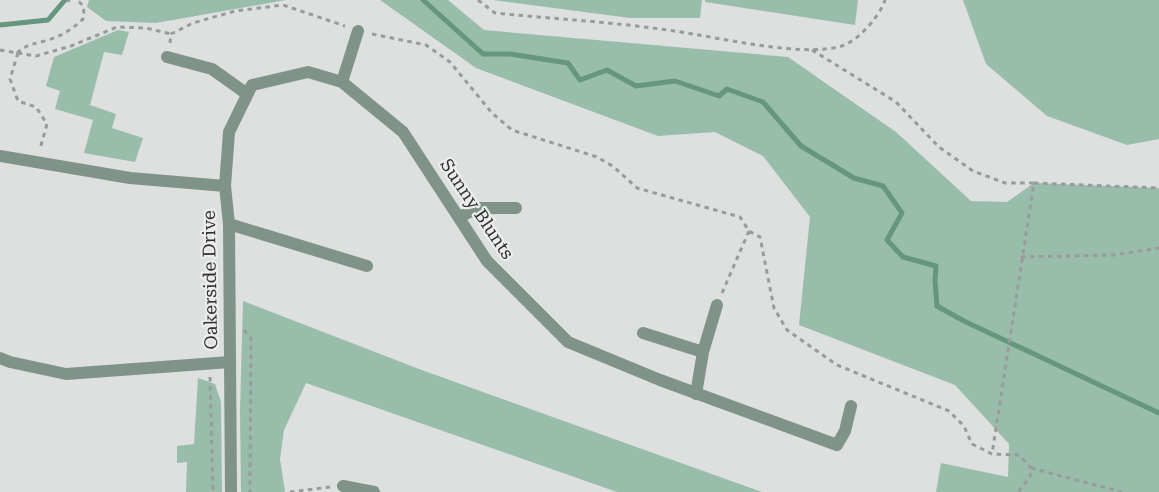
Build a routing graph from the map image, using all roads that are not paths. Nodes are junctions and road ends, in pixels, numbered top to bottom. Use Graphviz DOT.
graph roads {
  1 [pos="358,31"];
  2 [pos="167,57"];
  3 [pos="342,82"];
  4 [pos="247,94"];
  5 [pos="0,156"];
  6 [pos="225,186"];
  7 [pos="516,208"];
  8 [pos="460,217"];
  9 [pos="229,224"];
  10 [pos="367,266"];
  11 [pos="717,305"];
  12 [pos="643,333"];
  13 [pos="703,352"];
  14 [pos="0,358"];
  15 [pos="230,362"];
  16 [pos="696,394"];
  17 [pos="851,406"];
  18 [pos="343,486"];
  19 [pos="231,492"];
  20 [pos="374,492"];
  1 -- 3 [label="street"];
  2 -- 4 [label="street"];
  3 -- 4 [label="street, Sunny Blunts"];
  3 -- 8 [label="street, Sunny Blunts"];
  4 -- 6 [label="street"];
  5 -- 6 [label="street, Oakerside Drive"];
  6 -- 9 [label="street, Oakerside Drive"];
  7 -- 8 [label="street"];
  8 -- 16 [label="street, Sunny Blunts"];
  9 -- 10 [label="street"];
  9 -- 15 [label="street, Oakerside Drive"];
  11 -- 13 [label="street"];
  12 -- 13 [label="street"];
  13 -- 16 [label="street"];
  14 -- 15 [label="street"];
  15 -- 19 [label="street, Oakerside Drive"];
  16 -- 17 [label="street, Sunny Blunts"];
  18 -- 20 [label="street"];
}
